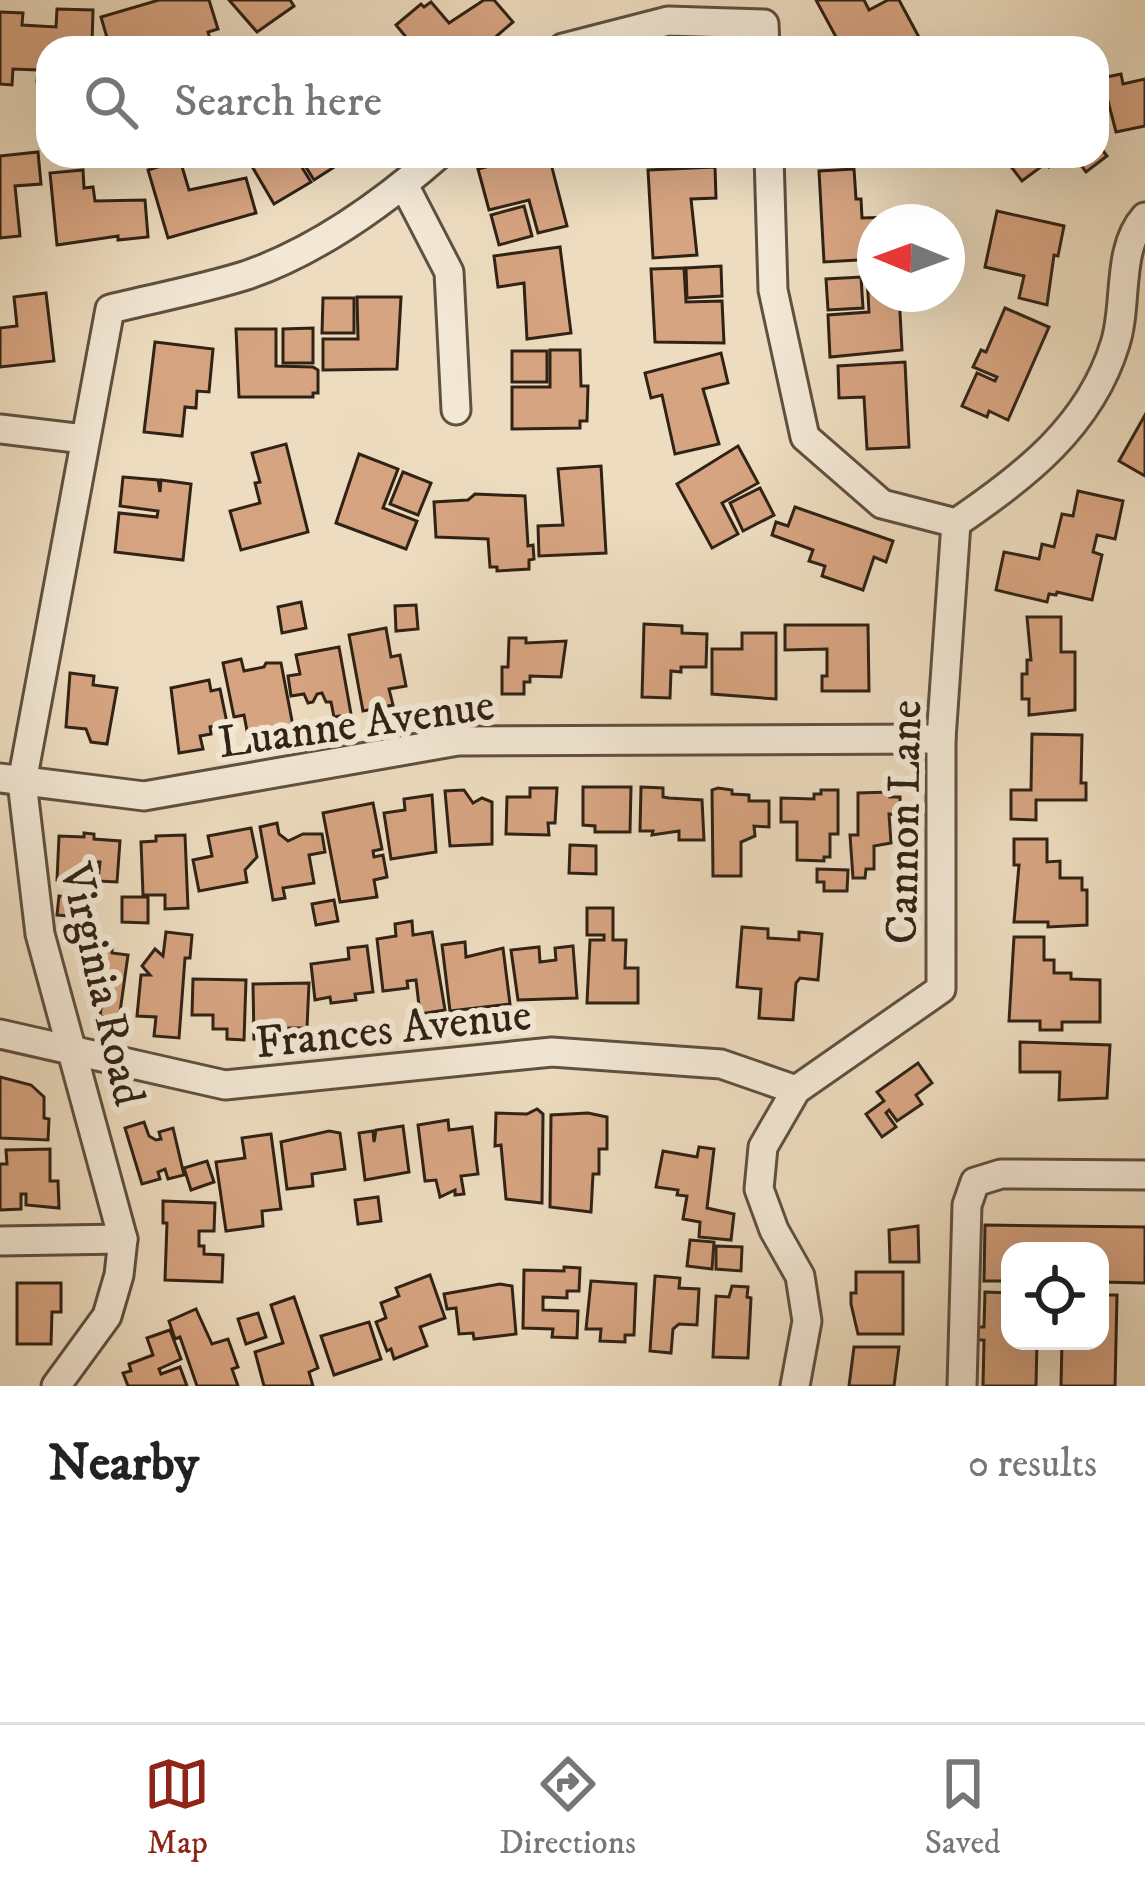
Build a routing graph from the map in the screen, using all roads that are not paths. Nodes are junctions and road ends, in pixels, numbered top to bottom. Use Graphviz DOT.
graph roads {
  1 [pos="610,36"];
  2 [pos="764,36"];
  3 [pos="423,168"];
  4 [pos="769,168"];
  5 [pos="404,184"];
  6 [pos="1145,217"];
  7 [pos="456,410"];
  8 [pos="0,429"];
  9 [pos="84,439"];
  10 [pos="956,523"];
  11 [pos="941,739"];
  12 [pos="11,780"];
  13 [pos="0,1034"];
  14 [pos="73,1053"];
  15 [pos="796,1090"];
  16 [pos="1145,1175"];
  17 [pos="123,1240"];
  18 [pos="0,1241"];
  19 [pos="56,1386"];
  20 [pos="795,1386"];
  21 [pos="962,1386"];
  1 -- 2 [label="street"];
  3 -- 5 [label="street"];
  4 -- 10 [label="street"];
  5 -- 7 [label="street"];
  5 -- 9 [label="street, Virginia Road"];
  6 -- 10 [label="street"];
  8 -- 9 [label="street"];
  9 -- 12 [label="street, Virginia Road"];
  10 -- 11 [label="street, Cannon Lane"];
  11 -- 12 [label="street, Luanne Avenue"];
  11 -- 15 [label="street, Cannon Lane"];
  12 -- 14 [label="street, Virginia Road"];
  13 -- 14 [label="street, Frances Avenue"];
  14 -- 15 [label="street, Frances Avenue"];
  14 -- 17 [label="street, Virginia Road"];
  15 -- 20 [label="street, Cannon Lane"];
  16 -- 21 [label="street"];
  17 -- 18 [label="street"];
  17 -- 19 [label="street, Virginia Road"];
}
